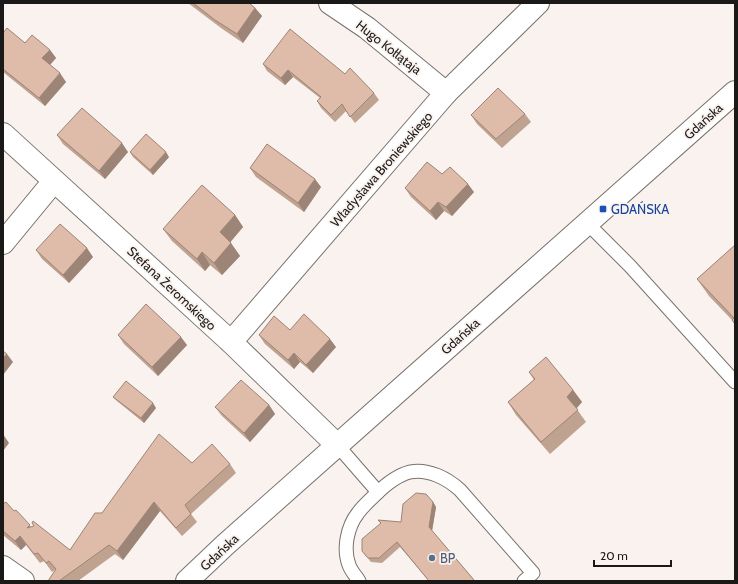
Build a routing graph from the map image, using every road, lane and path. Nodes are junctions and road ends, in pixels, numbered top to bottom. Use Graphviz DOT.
graph roads {
  1 [pos="330,3"];
  2 [pos="538,3"];
  3 [pos="735,92"];
  4 [pos="446,93"];
  5 [pos="3,134"];
  6 [pos="54,181"];
  7 [pos="587,223"];
  8 [pos="3,243"];
  9 [pos="231,342"];
  10 [pos="735,382"];
  11 [pos="338,446"];
  12 [pos="378,492"];
  13 [pos="3,567"];
  14 [pos="24,581"];
  15 [pos="187,581"];
  16 [pos="359,581"];
  17 [pos="524,581"];
  1 -- 4 [label="street, Hugo Kołłątaja"];
  2 -- 4 [label="street, Władysława Broniewskiego"];
  3 -- 7 [label="street, Gdańska"];
  4 -- 9 [label="street, Władysława Broniewskiego"];
  5 -- 6 [label="street, Stefana Żeromskiego"];
  6 -- 8 [label="street"];
  6 -- 9 [label="street, Stefana Żeromskiego"];
  7 -- 10 [label="lane"];
  7 -- 11 [label="street, Gdańska"];
  9 -- 11 [label="street, Stefana Żeromskiego"];
  11 -- 12 [label="lane"];
  11 -- 15 [label="street, Gdańska"];
  12 -- 16 [label="lane"];
  12 -- 17 [label="lane"];
  13 -- 14 [label="street"];
}
